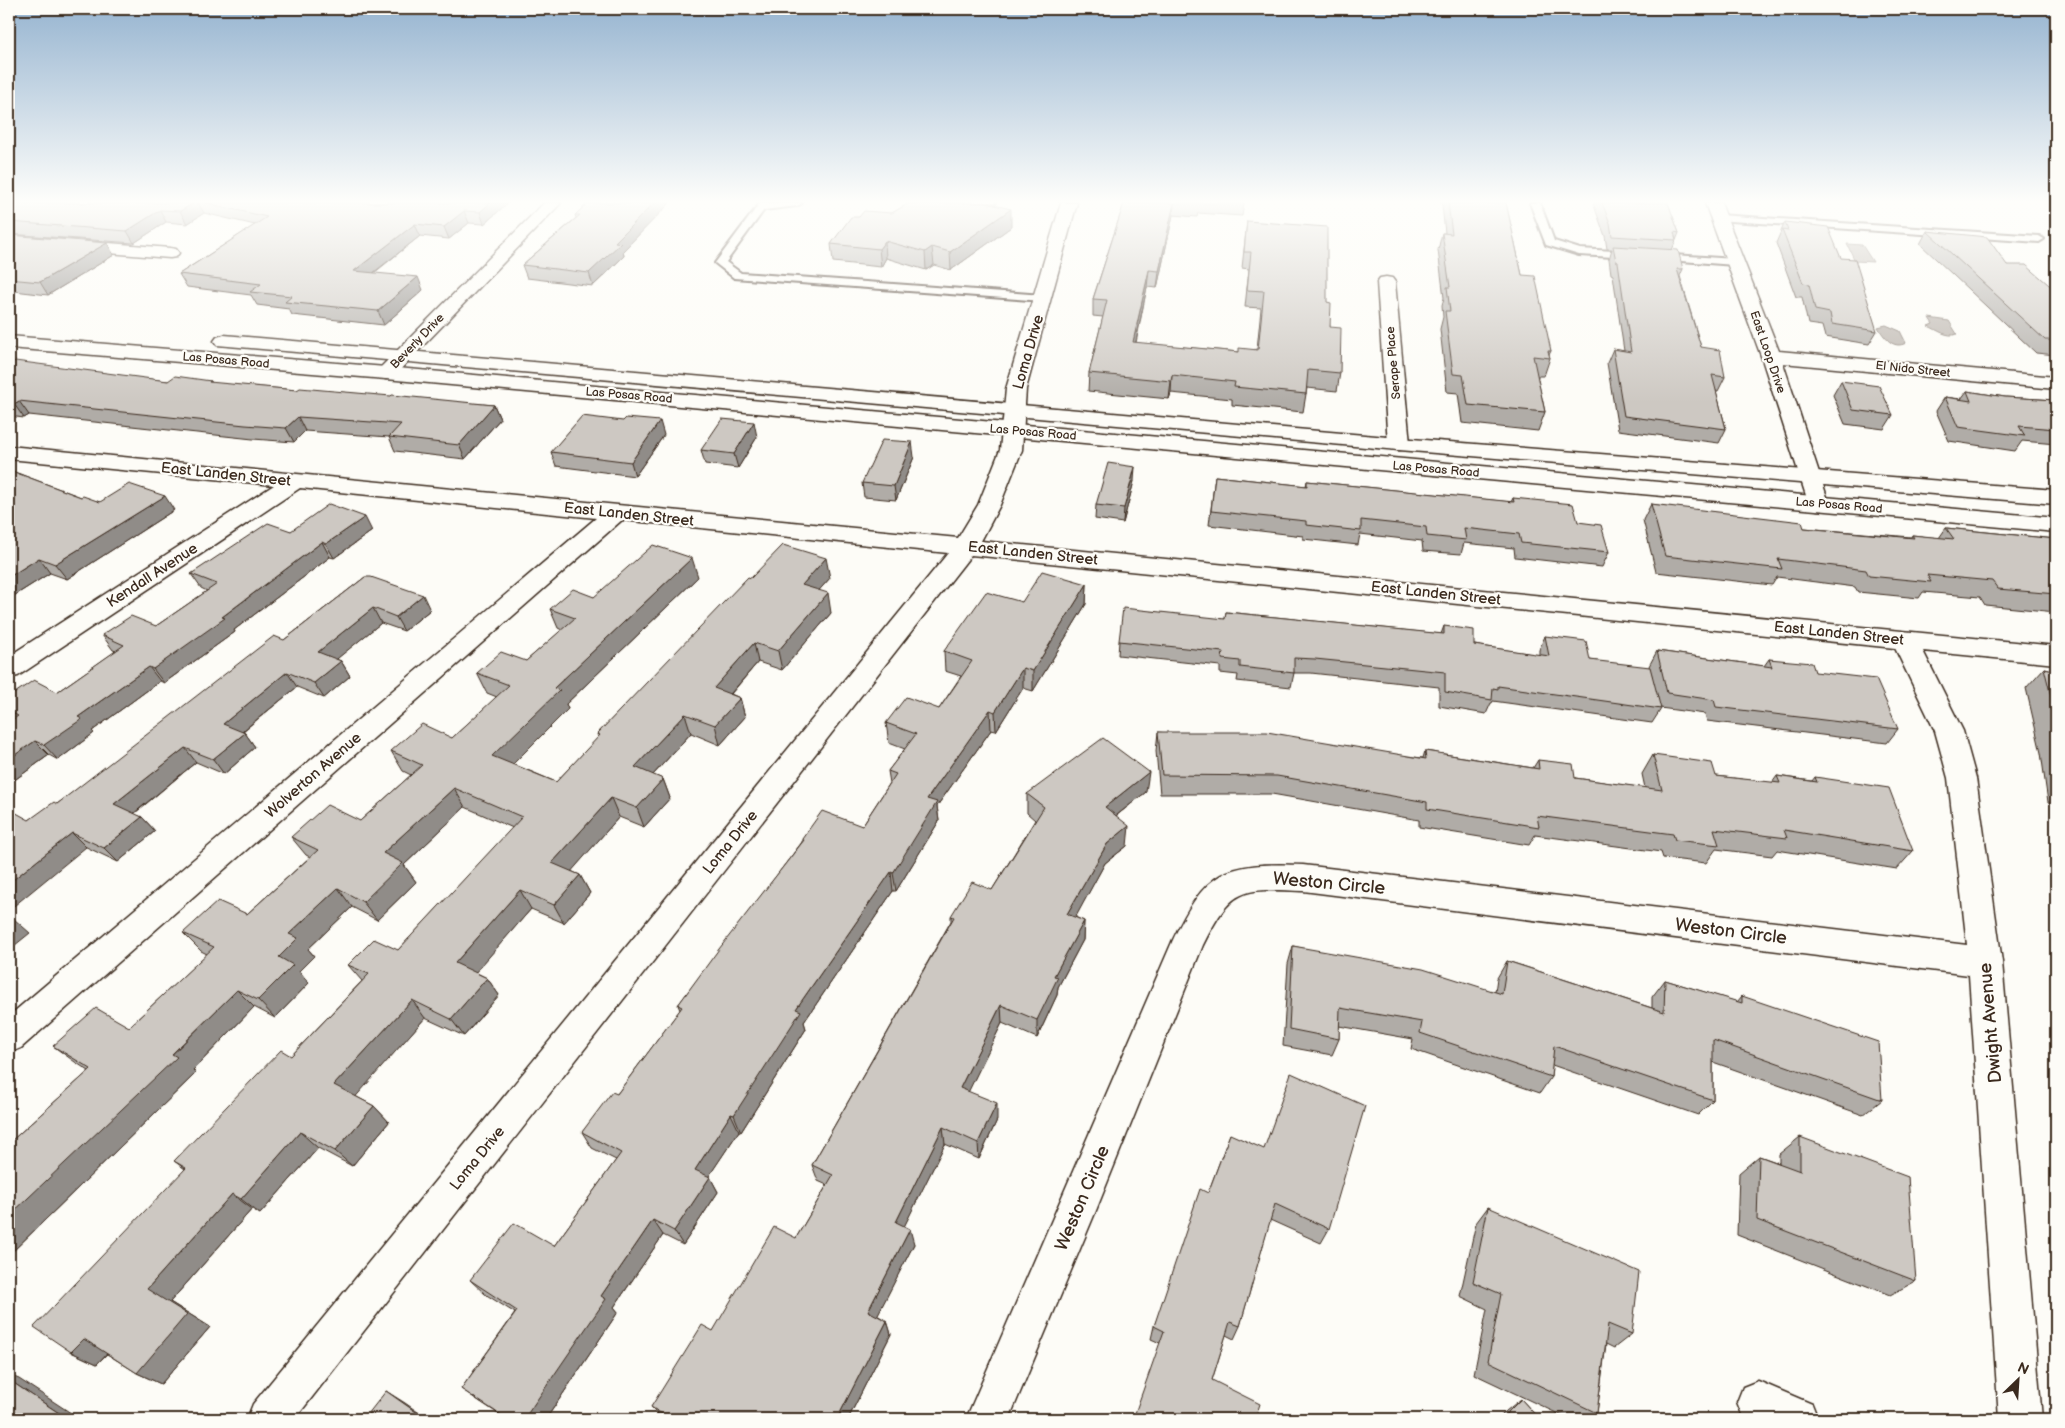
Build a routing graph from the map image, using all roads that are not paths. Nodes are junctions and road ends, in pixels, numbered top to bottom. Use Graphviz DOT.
graph roads {
  1 [pos="488,270"];
  2 [pos="729,270"];
  3 [pos="1051,270"];
  4 [pos="1738,270"];
  5 [pos="1386,282"];
  6 [pos="1043,298"];
  7 [pos="26,324"];
  8 [pos="159,336"];
  9 [pos="208,339"];
  10 [pos="9,342"];
  11 [pos="404,355"];
  12 [pos="1771,356"];
  13 [pos="386,373"];
  14 [pos="2056,383"];
  15 [pos="1014,420"];
  16 [pos="1399,444"];
  17 [pos="9,452"];
  18 [pos="1809,475"];
  19 [pos="295,481"];
  20 [pos="2056,497"];
  21 [pos="1818,503"];
  22 [pos="617,512"];
  23 [pos="2056,524"];
  24 [pos="966,546"];
  25 [pos="1904,639"];
  26 [pos="2056,655"];
  27 [pos="9,669"];
  28 [pos="1985,962"];
  29 [pos="9,1037"];
  30 [pos="1758,1402"];
  31 [pos="268,1419"];
  32 [pos="987,1419"];
  33 [pos="1797,1419"];
  34 [pos="2020,1419"];
  1 -- 11 [label="street, Beverly Drive"];
  2 -- 6 [label="lane"];
  3 -- 6 [label="street, Loma Drive"];
  4 -- 12 [label="street, East Loop Drive"];
  5 -- 16 [label="street, Serape Place"];
  6 -- 15 [label="street, Loma Drive"];
  7 -- 8 [label="street"];
  9 -- 11 [label="street, Las Posas Road"];
  10 -- 13 [label="street, Las Posas Road"];
  11 -- 13 [label="street, Beverly Drive"];
  11 -- 15 [label="street, Las Posas Road"];
  12 -- 14 [label="street, El Nido Street"];
  12 -- 18 [label="street, East Loop Drive"];
  13 -- 15 [label="street, Las Posas Road"];
  15 -- 16 [label="street, Las Posas Road"];
  15 -- 21 [label="street, Las Posas Road"];
  15 -- 24 [label="street, Loma Drive"];
  16 -- 18 [label="street, Las Posas Road"];
  17 -- 19 [label="street, East Landen Street"];
  18 -- 20 [label="street, Las Posas Road"];
  18 -- 21 [label="street, East Loop Drive"];
  19 -- 22 [label="street, East Landen Street"];
  19 -- 27 [label="street, Kendall Avenue"];
  21 -- 23 [label="street, Las Posas Road"];
  22 -- 24 [label="street, East Landen Street"];
  22 -- 29 [label="street, Wolverton Avenue"];
  24 -- 25 [label="street, East Landen Street"];
  24 -- 31 [label="street, Loma Drive"];
  25 -- 26 [label="street, East Landen Street"];
  25 -- 28 [label="street, Dwight Avenue"];
  28 -- 32 [label="street, Weston Circle"];
  28 -- 34 [label="street, Dwight Avenue"];
  30 -- 33 [label="street"];
}
